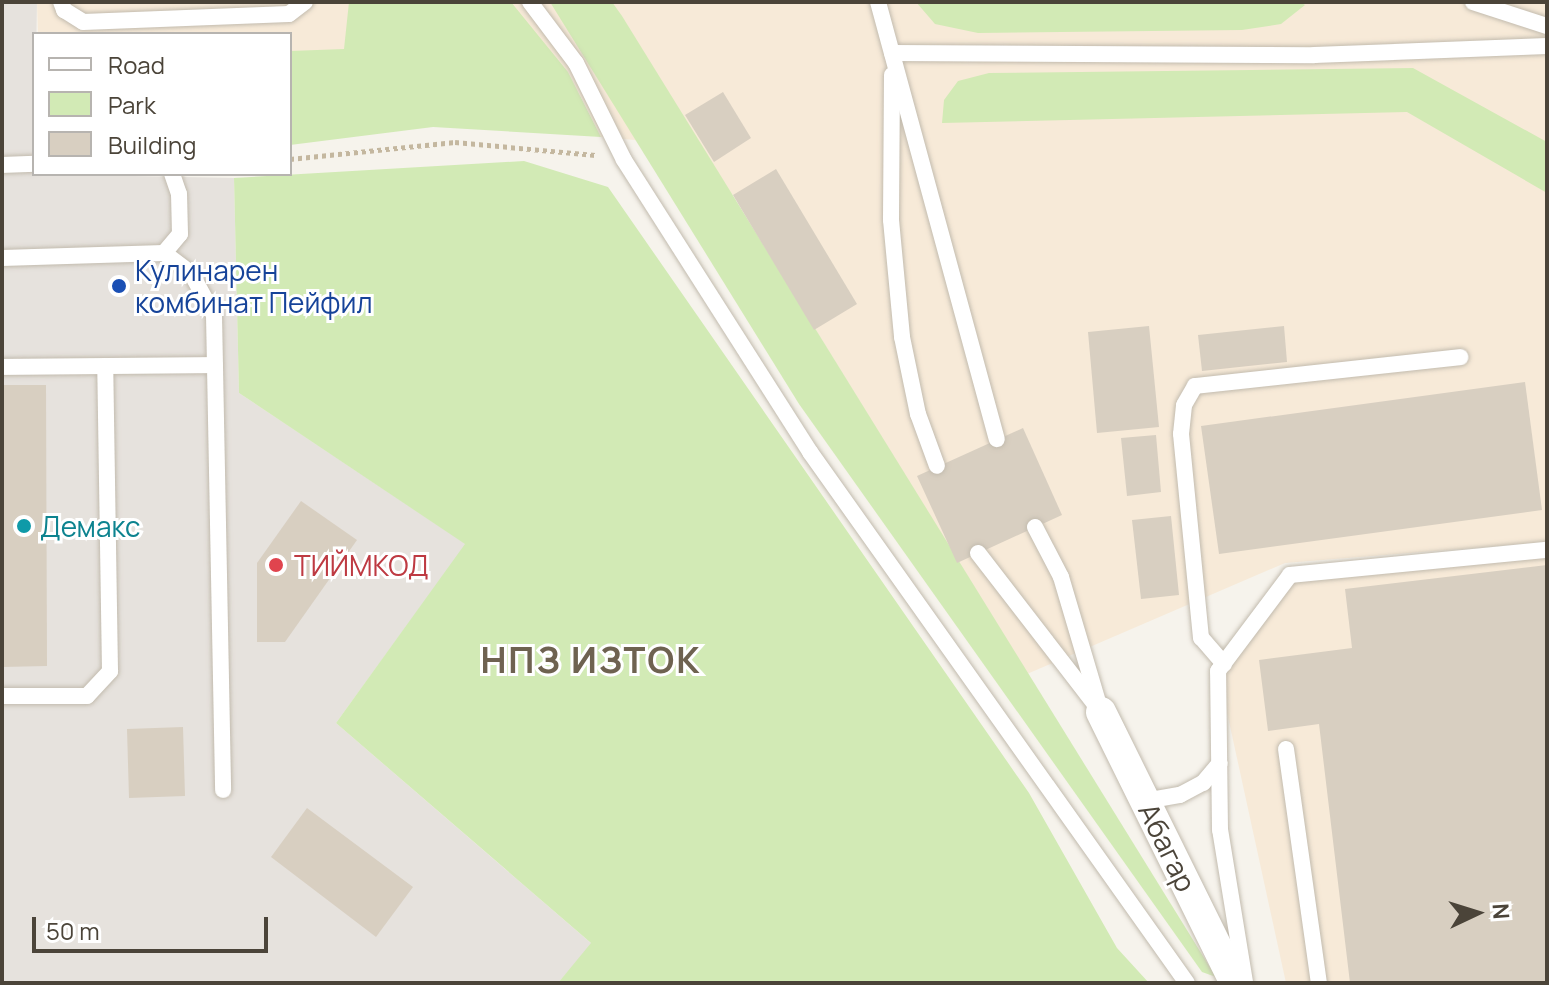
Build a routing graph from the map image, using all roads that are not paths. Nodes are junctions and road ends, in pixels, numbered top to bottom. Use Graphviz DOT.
graph roads {
  1 [pos="61,2"];
  2 [pos="305,2"];
  3 [pos="530,2"];
  4 [pos="878,2"];
  5 [pos="1473,2"];
  6 [pos="174,10"];
  7 [pos="1547,26"];
  8 [pos="1547,46"];
  9 [pos="892,53"];
  10 [pos="32,164"];
  11 [pos="2,165"];
  12 [pos="173,176"];
  13 [pos="164,253"];
  14 [pos="2,258"];
  15 [pos="1460,357"];
  16 [pos="215,365"];
  17 [pos="105,366"];
  18 [pos="2,367"];
  19 [pos="997,439"];
  20 [pos="937,466"];
  21 [pos="1035,527"];
  22 [pos="1547,550"];
  23 [pos="978,553"];
  24 [pos="1224,664"];
  25 [pos="2,696"];
  26 [pos="1101,712"];
  27 [pos="1286,749"];
  28 [pos="1220,763"];
  29 [pos="223,790"];
  30 [pos="1145,801"];
  31 [pos="1187,983"];
  32 [pos="1235,983"];
  33 [pos="1245,983"];
  34 [pos="1319,983"];
  1 -- 6 [label="lane"];
  2 -- 6 [label="lane"];
  3 -- 31 [label="lane"];
  4 -- 9 [label="lane"];
  5 -- 7 [label="lane"];
  8 -- 9 [label="lane"];
  9 -- 19 [label="lane"];
  9 -- 20 [label="lane"];
  10 -- 11 [label="lane"];
  12 -- 13 [label="lane"];
  13 -- 14 [label="lane"];
  13 -- 16 [label="lane"];
  15 -- 24 [label="lane"];
  16 -- 17 [label="lane"];
  16 -- 29 [label="lane"];
  17 -- 18 [label="lane"];
  17 -- 25 [label="lane"];
  21 -- 26 [label="lane"];
  22 -- 24 [label="lane"];
  23 -- 26 [label="lane"];
  24 -- 28 [label="lane"];
  26 -- 30 [label="street, Абагар"];
  27 -- 34 [label="lane"];
  28 -- 30 [label="lane"];
  28 -- 33 [label="lane"];
  30 -- 32 [label="street, Абагар"];
}
